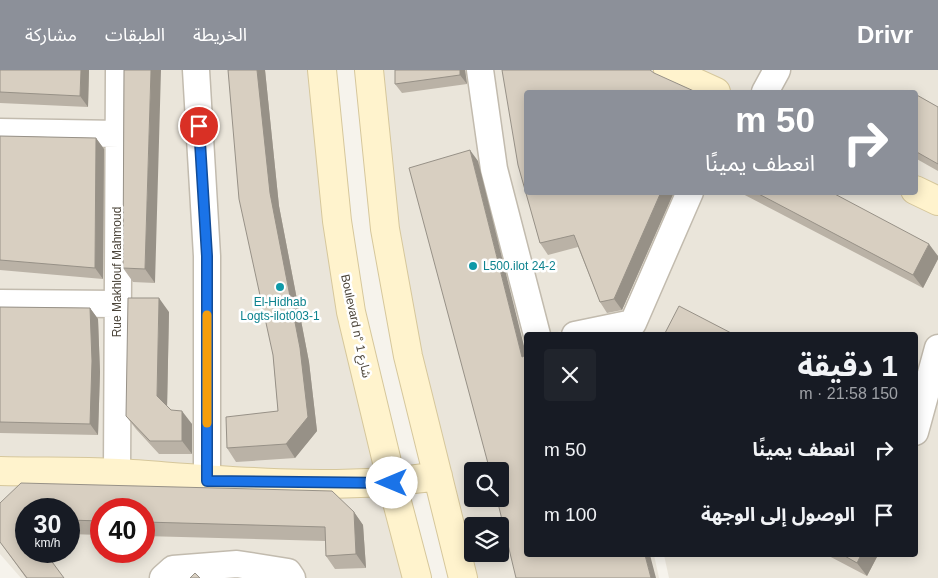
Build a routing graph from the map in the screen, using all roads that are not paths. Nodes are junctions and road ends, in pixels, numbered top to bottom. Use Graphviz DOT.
graph roads {
  1 [pos="119,70"];
  2 [pos="196,70"];
  3 [pos="322,70"];
  4 [pos="369,70"];
  5 [pos="480,70"];
  6 [pos="668,70"];
  7 [pos="776,70"];
  8 [pos="712,90"];
  9 [pos="766,90"];
  10 [pos="0,132"];
  11 [pos="119,134"];
  12 [pos="918,191"];
  13 [pos="689,195"];
  14 [pos="938,201"];
  15 [pos="0,304"];
  16 [pos="116,304"];
  17 [pos="536,332"];
  18 [pos="588,332"];
  19 [pos="938,348"];
  20 [pos="918,421"];
  21 [pos="0,471"];
  22 [pos="117,473"];
  23 [pos="438,476"];
  24 [pos="207,481"];
  25 [pos="392,483"];
  26 [pos="163,578"];
  27 [pos="292,578"];
  28 [pos="417,578"];
  29 [pos="463,578"];
  1 -- 11 [label="street, Rue Makhlouf Mahmoud"];
  2 -- 24 [label="street"];
  3 -- 25 [label="main road, Boulevard n° شارع 1"];
  4 -- 23 [label="main road"];
  5 -- 17 [label="street"];
  6 -- 8 [label="main road"];
  7 -- 9 [label="street"];
  10 -- 11 [label="street"];
  11 -- 16 [label="street, Rue Makhlouf Mahmoud"];
  12 -- 14 [label="main road"];
  13 -- 18 [label="street"];
  15 -- 16 [label="street"];
  16 -- 22 [label="street, Rue Makhlouf Mahmoud"];
  19 -- 20 [label="street"];
  21 -- 22 [label="main road"];
  22 -- 24 [label="main road"];
  23 -- 25 [label="main road"];
  23 -- 29 [label="main road"];
  24 -- 25 [label="main road"];
  25 -- 28 [label="main road, Boulevard n° شارع 1"];
  26 -- 27 [label="street"];
}
